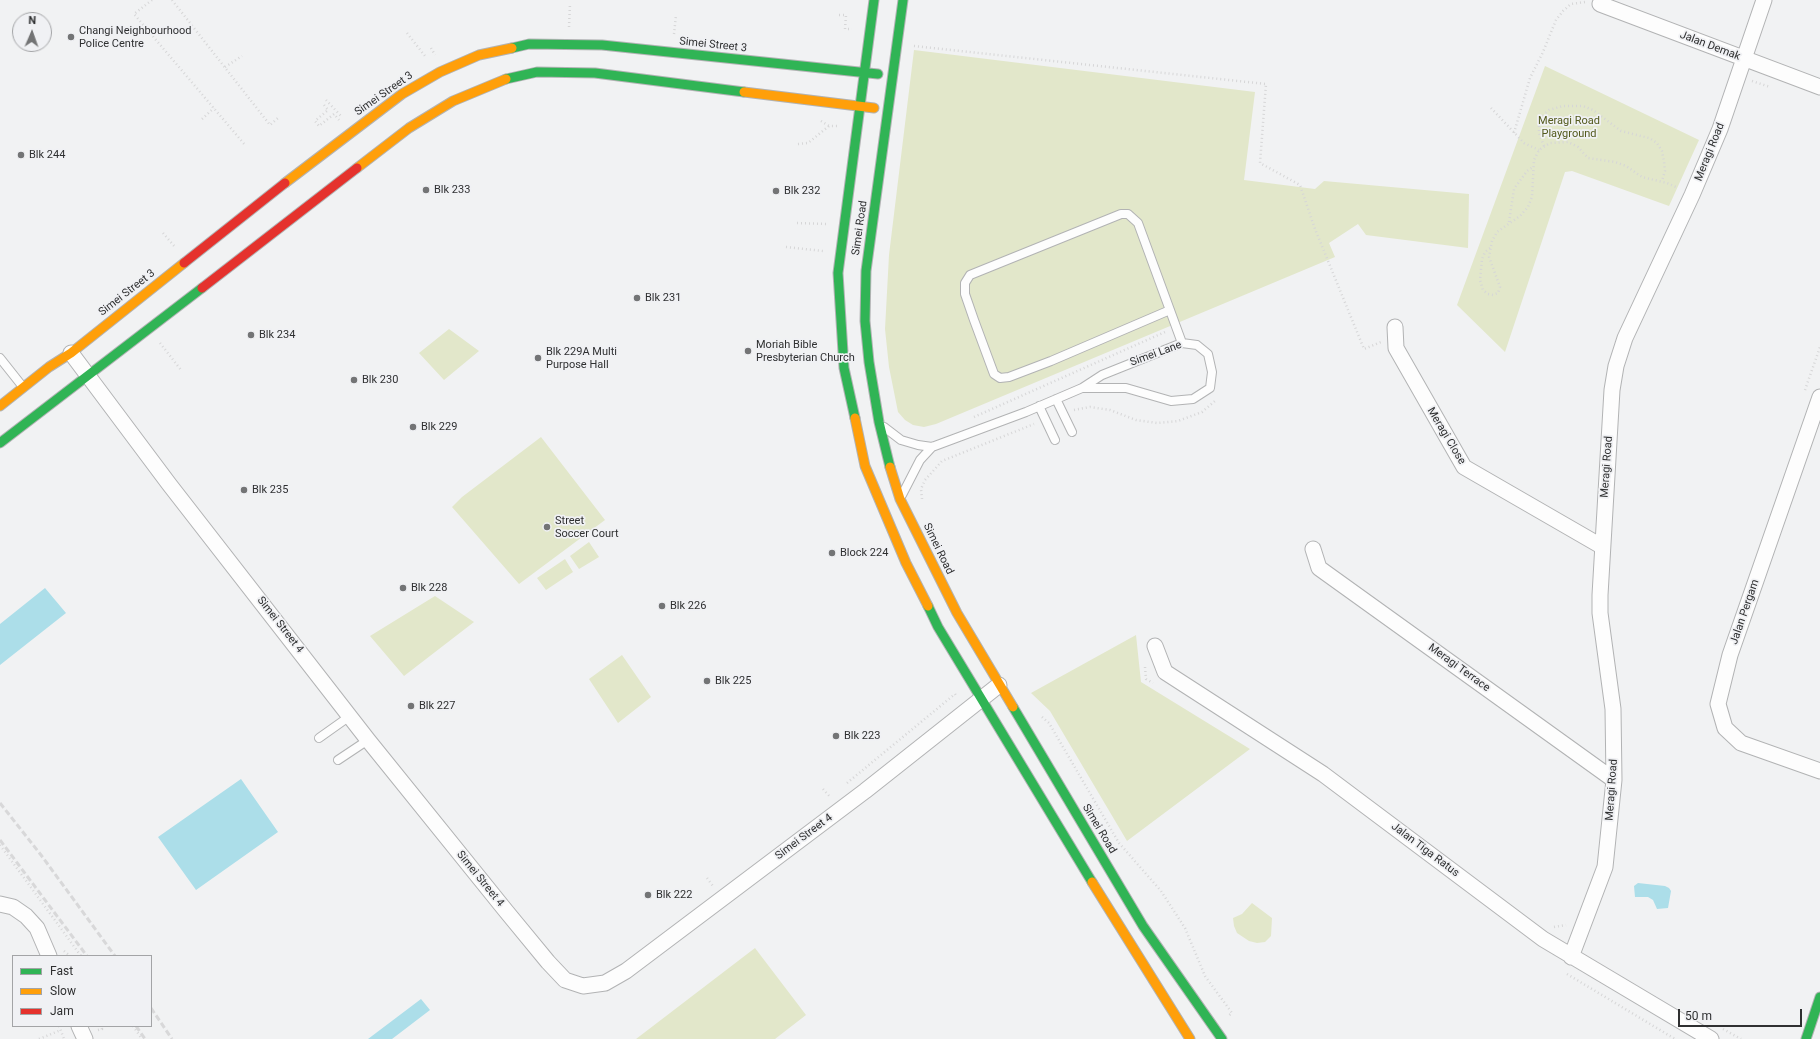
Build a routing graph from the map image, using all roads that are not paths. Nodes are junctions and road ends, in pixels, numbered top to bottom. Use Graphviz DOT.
graph roads {
  1 [pos="874,0"];
  2 [pos="903,0"];
  3 [pos="1764,0"];
  4 [pos="1600,4"];
  5 [pos="1743,59"];
  6 [pos="864,73"];
  7 [pos="893,75"];
  8 [pos="1820,87"];
  9 [pos="860,106"];
  10 [pos="888,109"];
  11 [pos="866,271"];
  12 [pos="838,273"];
  13 [pos="1170,310"];
  14 [pos="1395,327"];
  15 [pos="1182,343"];
  16 [pos="71,353"];
  17 [pos="0,358"];
  18 [pos="88,377"];
  19 [pos="23,387"];
  20 [pos="1082,388"];
  21 [pos="1820,397"];
  22 [pos="1056,399"];
  23 [pos="0,406"];
  24 [pos="1039,406"];
  25 [pos="879,422"];
  26 [pos="1072,432"];
  27 [pos="1055,440"];
  28 [pos="0,443"];
  29 [pos="932,447"];
  30 [pos="900,499"];
  31 [pos="1601,546"];
  32 [pos="1313,549"];
  33 [pos="1155,646"];
  34 [pos="999,685"];
  35 [pos="982,699"];
  36 [pos="350,716"];
  37 [pos="319,738"];
  38 [pos="368,740"];
  39 [pos="338,760"];
  40 [pos="1820,771"];
  41 [pos="1614,780"];
  42 [pos="0,904"];
  43 [pos="49,955"];
  44 [pos="1571,957"];
  45 [pos="1820,997"];
  46 [pos="1190,1039"];
  47 [pos="1222,1039"];
  48 [pos="1711,1039"];
  49 [pos="1806,1039"];
  1 -- 6 [label="main road, Simei Road"];
  2 -- 7 [label="main road, Simei Road"];
  3 -- 5 [label="street, Meragi Road"];
  4 -- 5 [label="street, Jalan Demak"];
  5 -- 8 [label="street, Jalan Demak"];
  5 -- 31 [label="street, Meragi Road"];
  6 -- 7 [label="main road, Simei Street 3"];
  6 -- 9 [label="main road, Simei Road"];
  6 -- 16 [label="main road, Simei Street 3"];
  7 -- 10 [label="main road, Simei Road"];
  9 -- 10 [label="main road"];
  9 -- 12 [label="main road, Simei Road"];
  9 -- 18 [label="main road"];
  10 -- 11 [label="main road, Simei Road"];
  11 -- 12 [label="main road"];
  11 -- 25 [label="main road, Simei Road"];
  12 -- 35 [label="main road, Simei Road"];
  13 -- 13 [label="lane"];
  13 -- 15 [label="lane"];
  14 -- 31 [label="street, Meragi Close"];
  15 -- 20 [label="lane, Simei Lane"];
  15 -- 20 [label="lane, Simei Lane"];
  16 -- 18 [label="street, Simei Street 4"];
  16 -- 19 [label="main road, Simei Street 3"];
  17 -- 19 [label="lane"];
  18 -- 28 [label="main road"];
  18 -- 36 [label="street, Simei Street 4"];
  19 -- 23 [label="main road, Simei Street 3"];
  20 -- 22 [label="lane, Simei Lane"];
  21 -- 40 [label="street, Jalan Pergam"];
  22 -- 24 [label="lane, Simei Lane"];
  22 -- 26 [label="lane"];
  24 -- 27 [label="lane"];
  24 -- 29 [label="lane, Simei Lane"];
  25 -- 29 [label="lane"];
  25 -- 30 [label="main road, Simei Road"];
  29 -- 30 [label="lane"];
  30 -- 34 [label="main road, Simei Road"];
  31 -- 41 [label="street, Meragi Road"];
  32 -- 41 [label="street, Meragi Terrace"];
  33 -- 44 [label="street, Jalan Tiga Ratus"];
  34 -- 35 [label="street, Simei Street 4"];
  34 -- 47 [label="main road, Simei Road"];
  35 -- 38 [label="street, Simei Street 4"];
  35 -- 46 [label="main road, Simei Road"];
  36 -- 37 [label="lane"];
  36 -- 38 [label="street, Simei Street 4"];
  38 -- 39 [label="lane"];
  41 -- 44 [label="street, Meragi Road"];
  42 -- 43 [label="street"];
  44 -- 48 [label="street, Jalan Tiga Ratus"];
  45 -- 49 [label="main road"];
}
